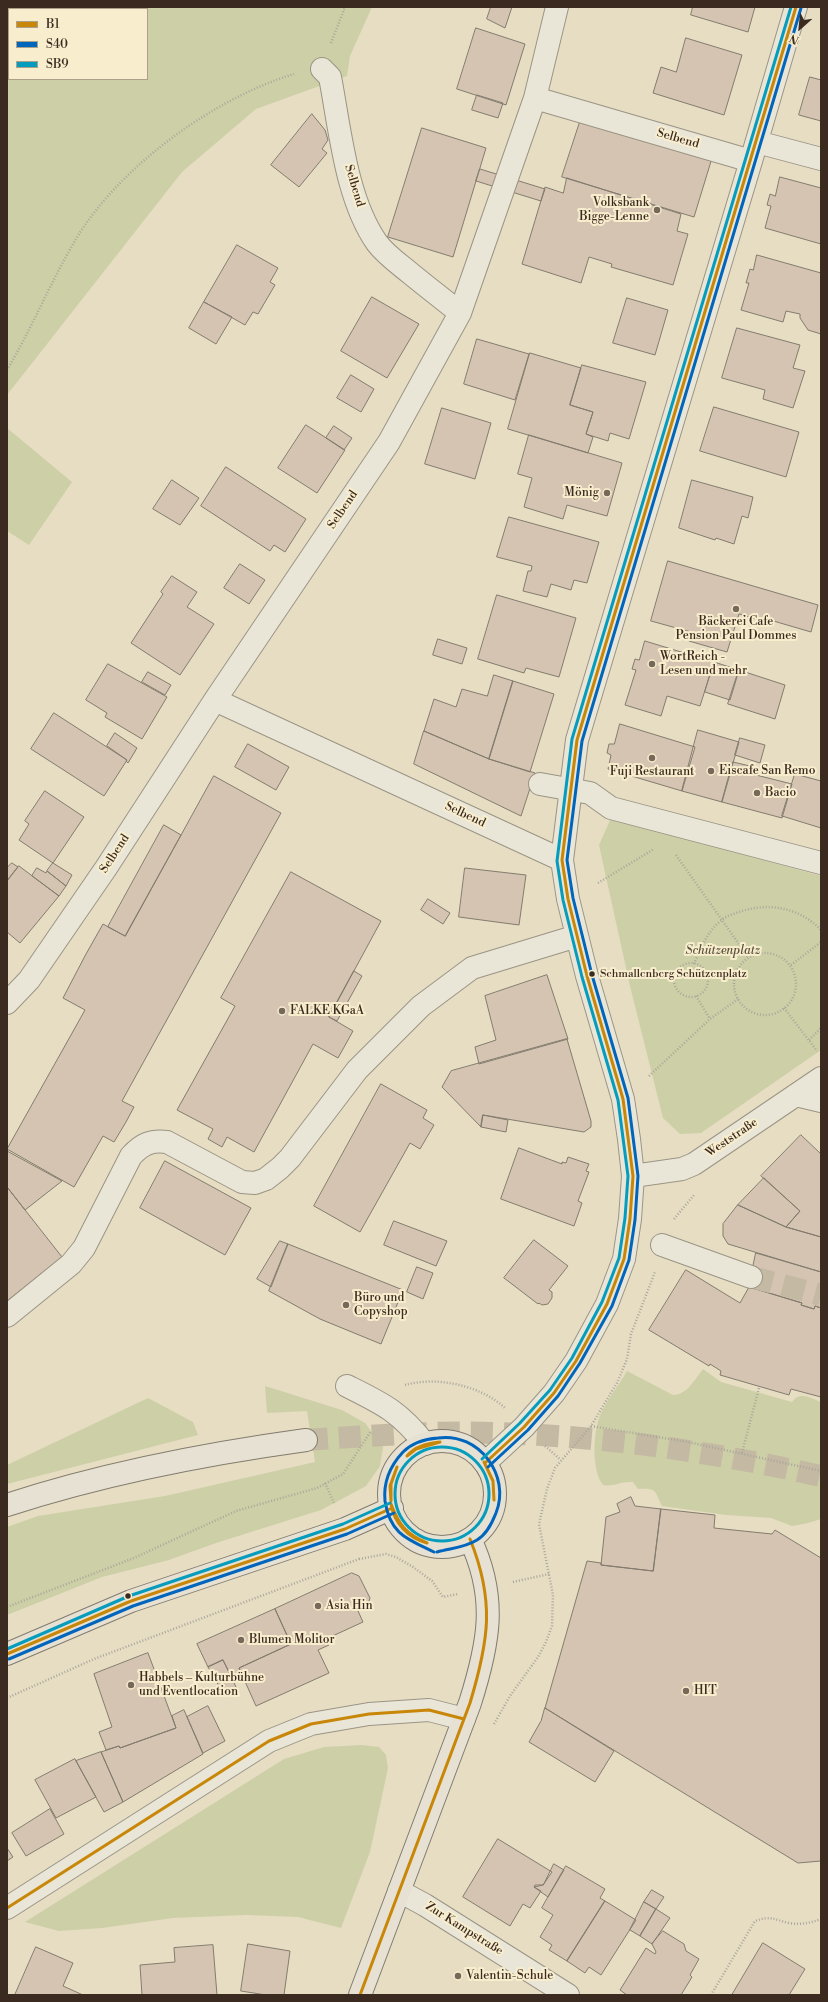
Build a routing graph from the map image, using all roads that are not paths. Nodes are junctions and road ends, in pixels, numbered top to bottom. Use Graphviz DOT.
graph roads {
  1 [pos="557,7"];
  2 [pos="796,7"];
  3 [pos="322,70"];
  4 [pos="535,98"];
  5 [pos="754,151"];
  6 [pos="821,159"];
  7 [pos="460,313"];
  8 [pos="215,700"];
  9 [pos="540,784"];
  10 [pos="570,789"];
  11 [pos="562,860"];
  12 [pos="821,863"];
  13 [pos="577,936"];
  14 [pos="7,1003"];
  15 [pos="821,1078"];
  16 [pos="796,1095"];
  17 [pos="821,1101"];
  18 [pos="633,1176"];
  19 [pos="662,1245"];
  20 [pos="750,1276"];
  21 [pos="7,1316"];
  22 [pos="347,1386"];
  23 [pos="306,1440"];
  24 [pos="425,1444"];
  25 [pos="485,1463"];
  26 [pos="7,1505"];
  27 [pos="392,1508"];
  28 [pos="470,1539"];
  29 [pos="7,1654"];
  30 [pos="464,1719"];
  31 [pos="399,1891"];
  32 [pos="7,1908"];
  33 [pos="364,1985"];
  34 [pos="568,1995"];
  1 -- 4 [label="street, Selbend"];
  2 -- 5 [label="street"];
  3 -- 7 [label="street, Selbend"];
  4 -- 5 [label="street, Selbend"];
  4 -- 7 [label="street, Selbend"];
  5 -- 6 [label="street, Selbend"];
  5 -- 10 [label="street"];
  7 -- 8 [label="street, Selbend"];
  8 -- 11 [label="street, Selbend"];
  8 -- 14 [label="street, Selbend"];
  9 -- 10 [label="street"];
  10 -- 11 [label="street"];
  10 -- 12 [label="street"];
  11 -- 13 [label="street"];
  13 -- 18 [label="street"];
  13 -- 21 [label="street"];
  15 -- 16 [label="street, Weststraße"];
  16 -- 17 [label="street"];
  16 -- 18 [label="street, Weststraße"];
  18 -- 25 [label="street"];
  19 -- 20 [label="street"];
  22 -- 24 [label="street"];
  23 -- 26 [label="main road"];
  24 -- 25 [label="main road"];
  24 -- 27 [label="main road"];
  25 -- 28 [label="main road"];
  27 -- 28 [label="main road"];
  27 -- 29 [label="main road"];
  28 -- 30 [label="main road"];
  30 -- 31 [label="main road"];
  30 -- 32 [label="street"];
  31 -- 33 [label="main road"];
  31 -- 34 [label="street, Zur Kampstraße"];
}
